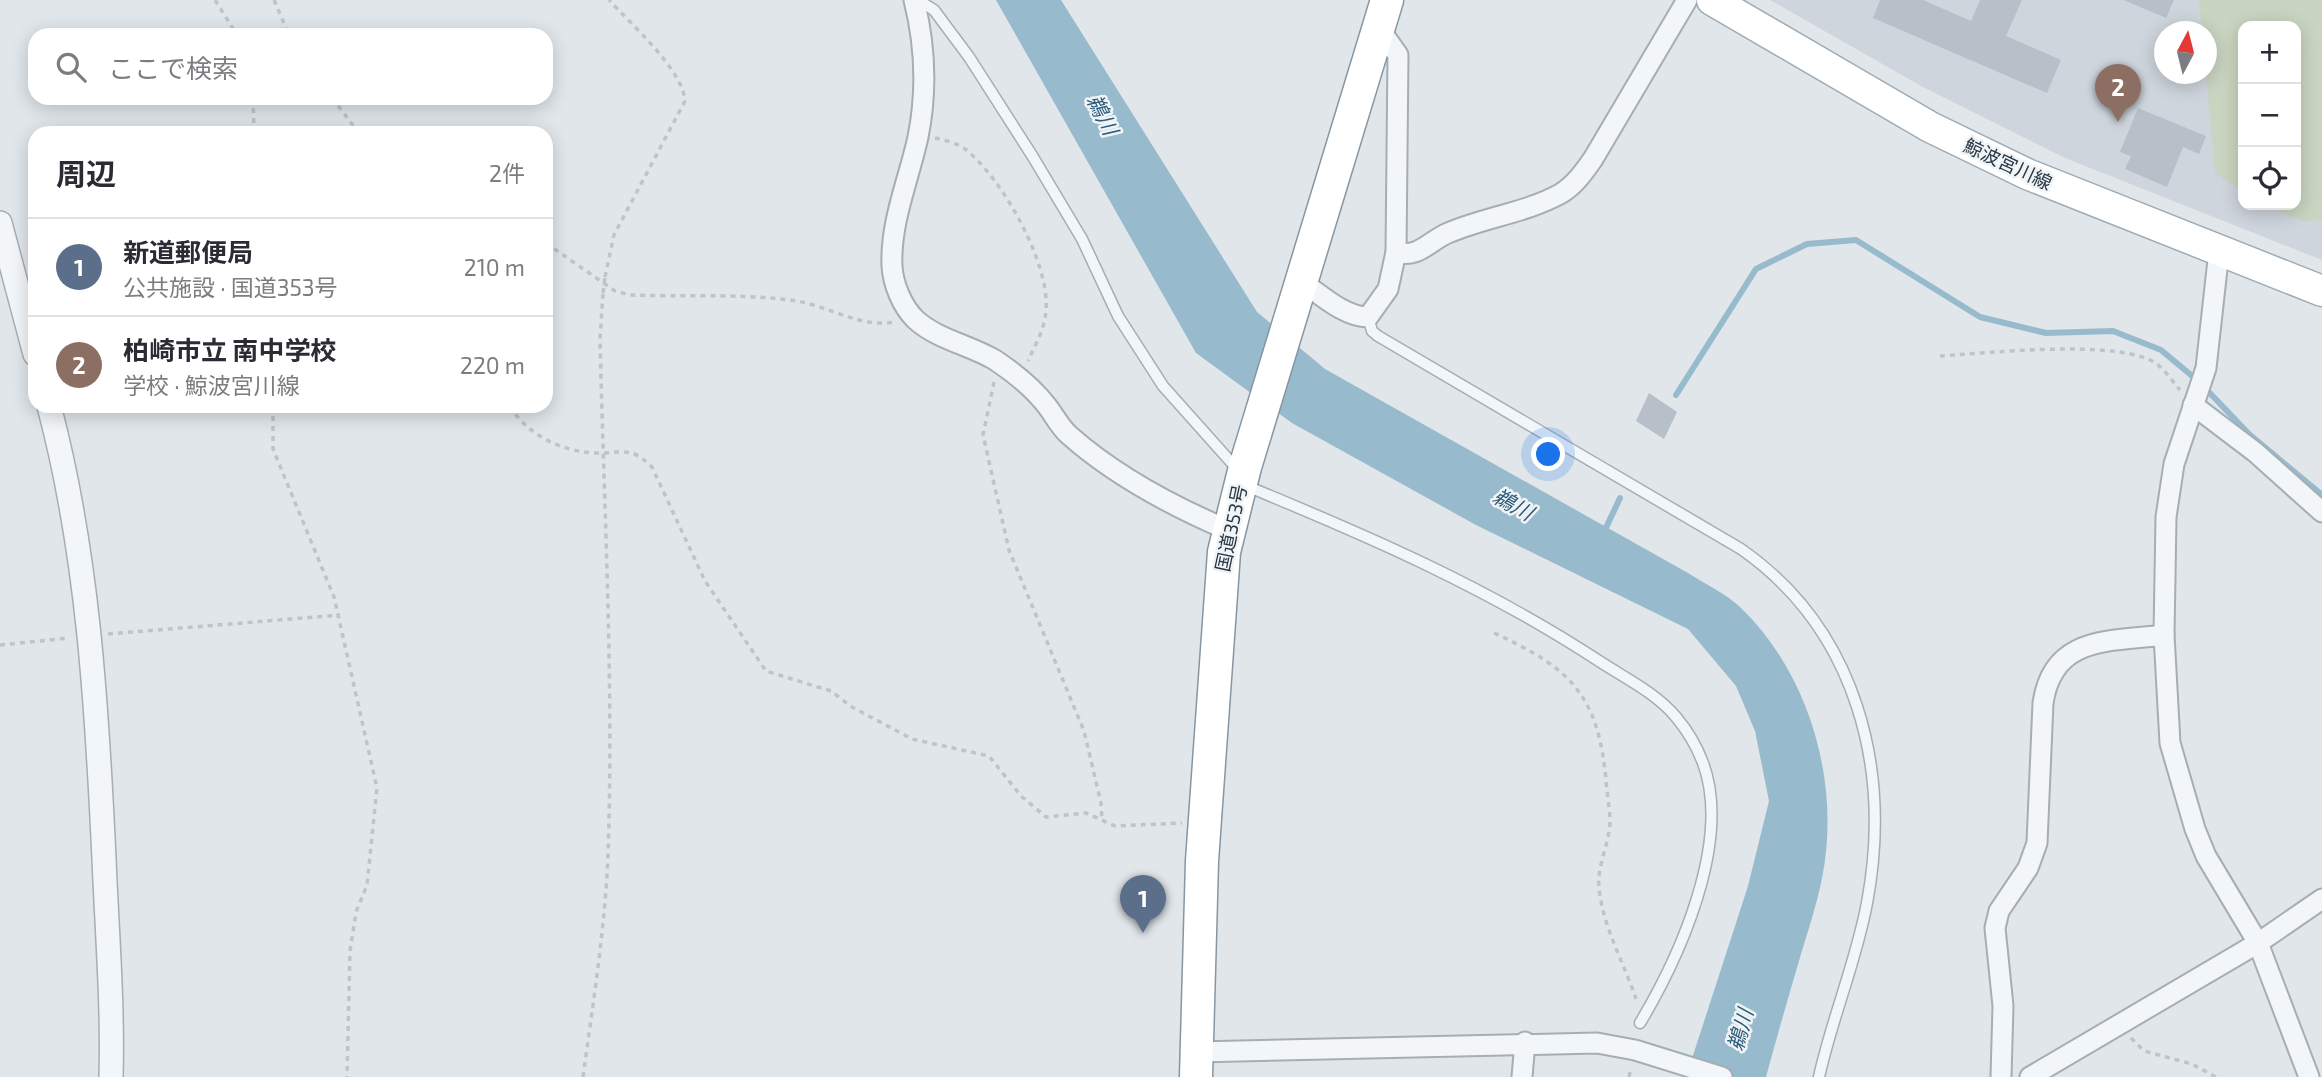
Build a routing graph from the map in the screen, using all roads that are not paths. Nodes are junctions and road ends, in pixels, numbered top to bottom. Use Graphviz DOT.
graph roads {
  1 [pos="916,0"];
  2 [pos="1387,0"];
  3 [pos="1687,0"];
  4 [pos="1712,0"];
  5 [pos="1377,33"];
  6 [pos="0,223"];
  7 [pos="2219,251"];
  8 [pos="1396,252"];
  9 [pos="1299,287"];
  10 [pos="2322,291"];
  11 [pos="1368,317"];
  12 [pos="28,329"];
  13 [pos="2195,400"];
  14 [pos="51,413"];
  15 [pos="1243,475"];
  16 [pos="2322,512"];
  17 [pos="1228,530"];
  18 [pos="2164,635"];
  19 [pos="2322,899"];
  20 [pos="2258,943"];
  21 [pos="1640,1023"];
  22 [pos="1525,1042"];
  23 [pos="1196,1065"];
  24 [pos="111,1077"];
  25 [pos="1522,1077"];
  26 [pos="1722,1077"];
  27 [pos="1819,1077"];
  28 [pos="2001,1077"];
  29 [pos="2030,1077"];
  30 [pos="2309,1077"];
  1 -- 15 [label="lane"];
  1 -- 17 [label="street"];
  2 -- 5 [label="highway, 国道353号"];
  3 -- 8 [label="street"];
  4 -- 7 [label="main road, 鯨波宮川線"];
  5 -- 8 [label="street"];
  5 -- 9 [label="highway, 国道353号"];
  6 -- 12 [label="street"];
  7 -- 10 [label="main road, 鯨波宮川線"];
  7 -- 13 [label="street"];
  8 -- 11 [label="street"];
  9 -- 11 [label="street"];
  9 -- 15 [label="highway, 国道353号"];
  11 -- 27 [label="lane"];
  13 -- 16 [label="street"];
  13 -- 18 [label="street"];
  14 -- 24 [label="street"];
  15 -- 17 [label="highway, 国道353号"];
  15 -- 21 [label="lane"];
  17 -- 23 [label="highway, 国道353号"];
  18 -- 20 [label="street"];
  18 -- 28 [label="street"];
  19 -- 20 [label="street"];
  20 -- 29 [label="street"];
  20 -- 30 [label="street"];
  22 -- 23 [label="street"];
  22 -- 25 [label="street"];
  22 -- 26 [label="street"];
}
